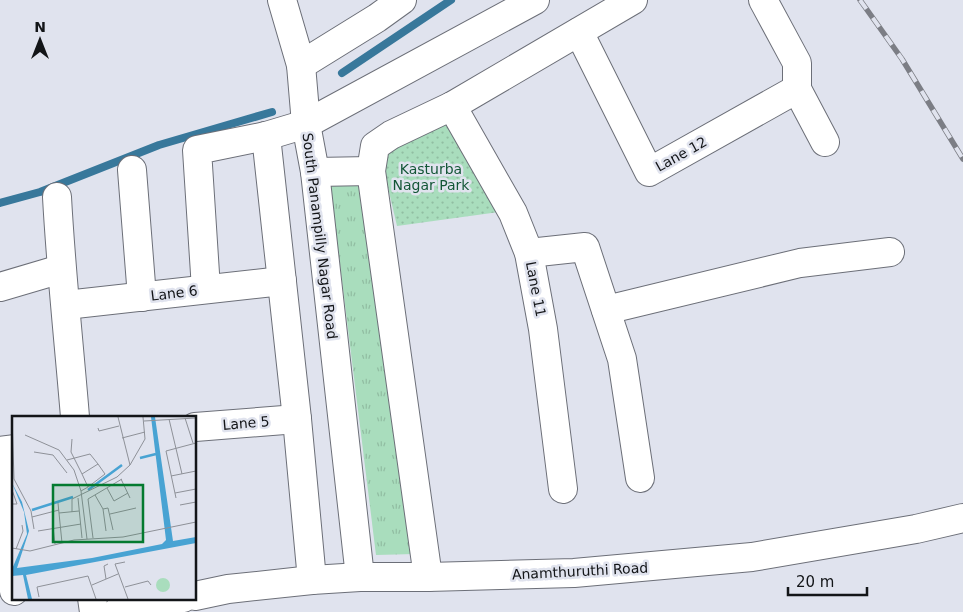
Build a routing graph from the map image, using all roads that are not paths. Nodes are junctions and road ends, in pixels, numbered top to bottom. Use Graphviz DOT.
graph roads {
  1 [pos="282,0"];
  2 [pos="402,0"];
  3 [pos="535,0"];
  4 [pos="633,0"];
  5 [pos="763,0"];
  6 [pos="372,9"];
  7 [pos="579,32"];
  8 [pos="301,65"];
  9 [pos="797,89"];
  10 [pos="452,106"];
  11 [pos="306,124"];
  12 [pos="266,136"];
  13 [pos="825,142"];
  14 [pos="132,170"];
  15 [pos="371,171"];
  16 [pos="315,172"];
  17 [pos="56,197"];
  18 [pos="890,252"];
  19 [pos="529,253"];
  20 [pos="61,270"];
  21 [pos="282,281"];
  22 [pos="0,286"];
  23 [pos="206,290"];
  24 [pos="142,297"];
  25 [pos="66,305"];
  26 [pos="606,310"];
  27 [pos="75,416"];
  28 [pos="297,418"];
  29 [pos="196,427"];
  30 [pos="0,470"];
  31 [pos="640,478"];
  32 [pos="563,489"];
  33 [pos="963,518"];
  34 [pos="12,574"];
  35 [pos="360,577"];
  36 [pos="428,577"];
  37 [pos="312,580"];
  38 [pos="196,596"];
  39 [pos="174,600"];
  40 [pos="117,612"];
  1 -- 8 [label="street"];
  2 -- 6 [label="street"];
  3 -- 11 [label="street, South Panampilly Nagar Road"];
  4 -- 7 [label="street"];
  5 -- 9 [label="street"];
  6 -- 8 [label="street"];
  7 -- 9 [label="street, Lane 12"];
  7 -- 10 [label="street"];
  8 -- 11 [label="street"];
  9 -- 13 [label="street"];
  10 -- 15 [label="street"];
  10 -- 19 [label="street, Lane 11"];
  11 -- 12 [label="street"];
  11 -- 16 [label="street, South Panampilly Nagar Road"];
  12 -- 21 [label="street"];
  12 -- 23 [label="street"];
  14 -- 24 [label="street"];
  15 -- 16 [label="street"];
  15 -- 36 [label="street"];
  16 -- 35 [label="street, South Panampilly Nagar Road"];
  17 -- 20 [label="street"];
  18 -- 26 [label="street"];
  19 -- 26 [label="street"];
  19 -- 32 [label="street, Lane 11"];
  20 -- 22 [label="street"];
  20 -- 25 [label="street"];
  21 -- 23 [label="street, Lane 6"];
  21 -- 28 [label="street"];
  23 -- 24 [label="street, Lane 6"];
  24 -- 25 [label="street, Lane 6"];
  25 -- 27 [label="street"];
  26 -- 31 [label="street"];
  28 -- 29 [label="street, Lane 5"];
  28 -- 37 [label="street"];
  30 -- 34 [label="street"];
  33 -- 36 [label="street, Anamthuruthi Road"];
  35 -- 36 [label="street, Anamthuruthi Road"];
  35 -- 37 [label="street, Anamthuruthi Road"];
  37 -- 38 [label="street, Anamthuruthi Road"];
  39 -- 40 [label="street"];
}
